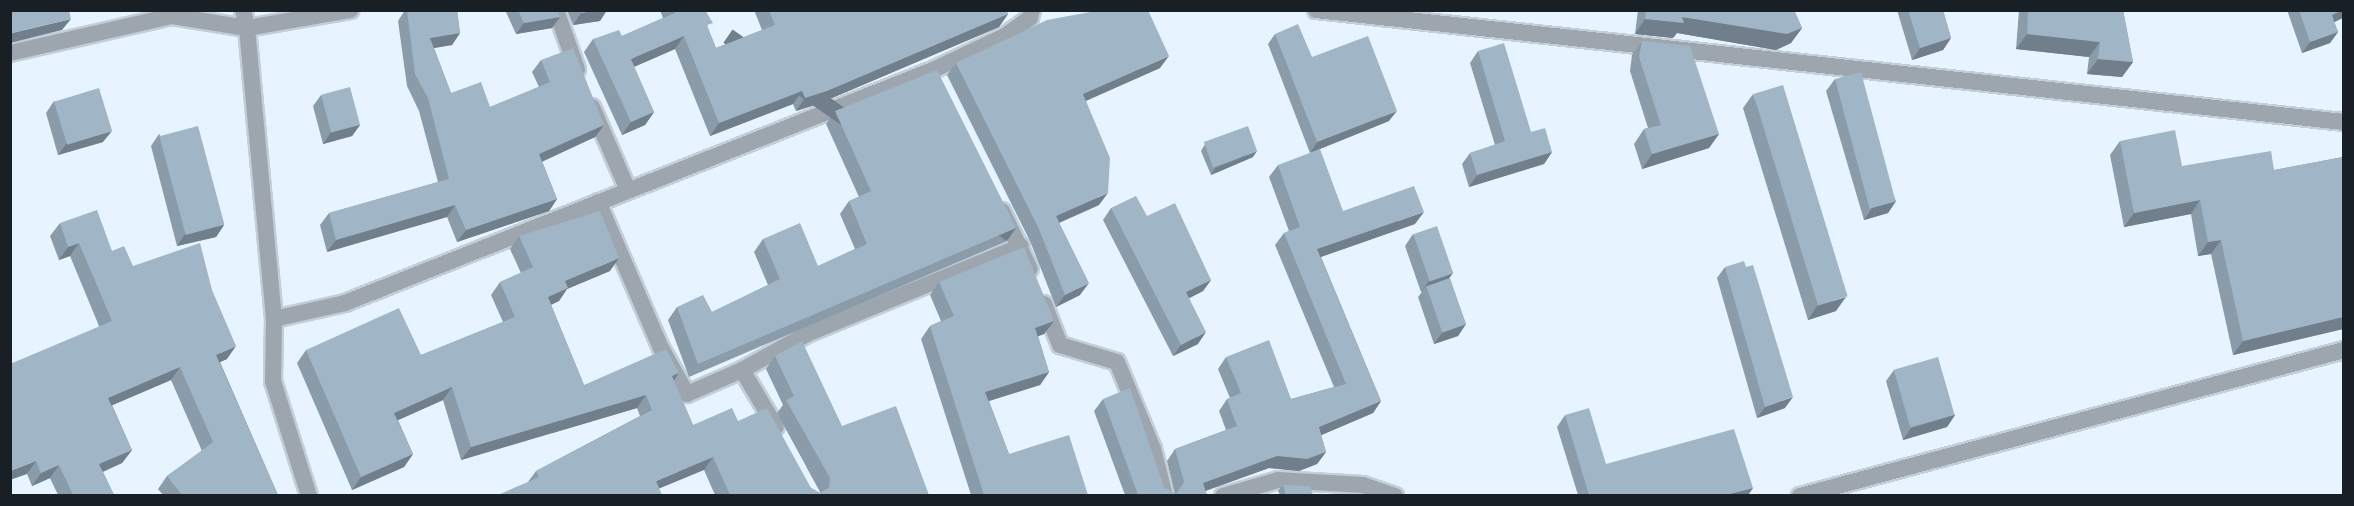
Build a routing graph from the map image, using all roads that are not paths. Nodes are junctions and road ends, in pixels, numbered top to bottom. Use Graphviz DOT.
graph roads {
  1 [pos="243,10"];
  2 [pos="350,10"];
  3 [pos="556,10"];
  4 [pos="1032,10"];
  5 [pos="1316,10"];
  6 [pos="247,28"];
  7 [pos="10,52"];
  8 [pos="933,70"];
  9 [pos="942,90"];
  10 [pos="2343,122"];
  11 [pos="627,188"];
  12 [pos="992,193"];
  13 [pos="598,202"];
  14 [pos="1021,246"];
  15 [pos="274,320"];
  16 [pos="2343,350"];
  17 [pos="742,370"];
  18 [pos="786,446"];
  19 [pos="309,495"];
  20 [pos="1165,495"];
  21 [pos="1223,495"];
  22 [pos="1395,495"];
  23 [pos="1800,495"];
  1 -- 6 [label="street"];
  2 -- 6 [label="street"];
  3 -- 11 [label="street"];
  4 -- 8 [label="street"];
  5 -- 10 [label="street"];
  6 -- 7 [label="street"];
  6 -- 15 [label="street"];
  8 -- 9 [label="street"];
  8 -- 11 [label="street"];
  11 -- 13 [label="street"];
  12 -- 14 [label="street"];
  13 -- 15 [label="street"];
  13 -- 17 [label="street"];
  14 -- 17 [label="street"];
  14 -- 20 [label="street"];
  15 -- 19 [label="street"];
  16 -- 23 [label="street"];
  17 -- 18 [label="street"];
  21 -- 22 [label="street"];
}
